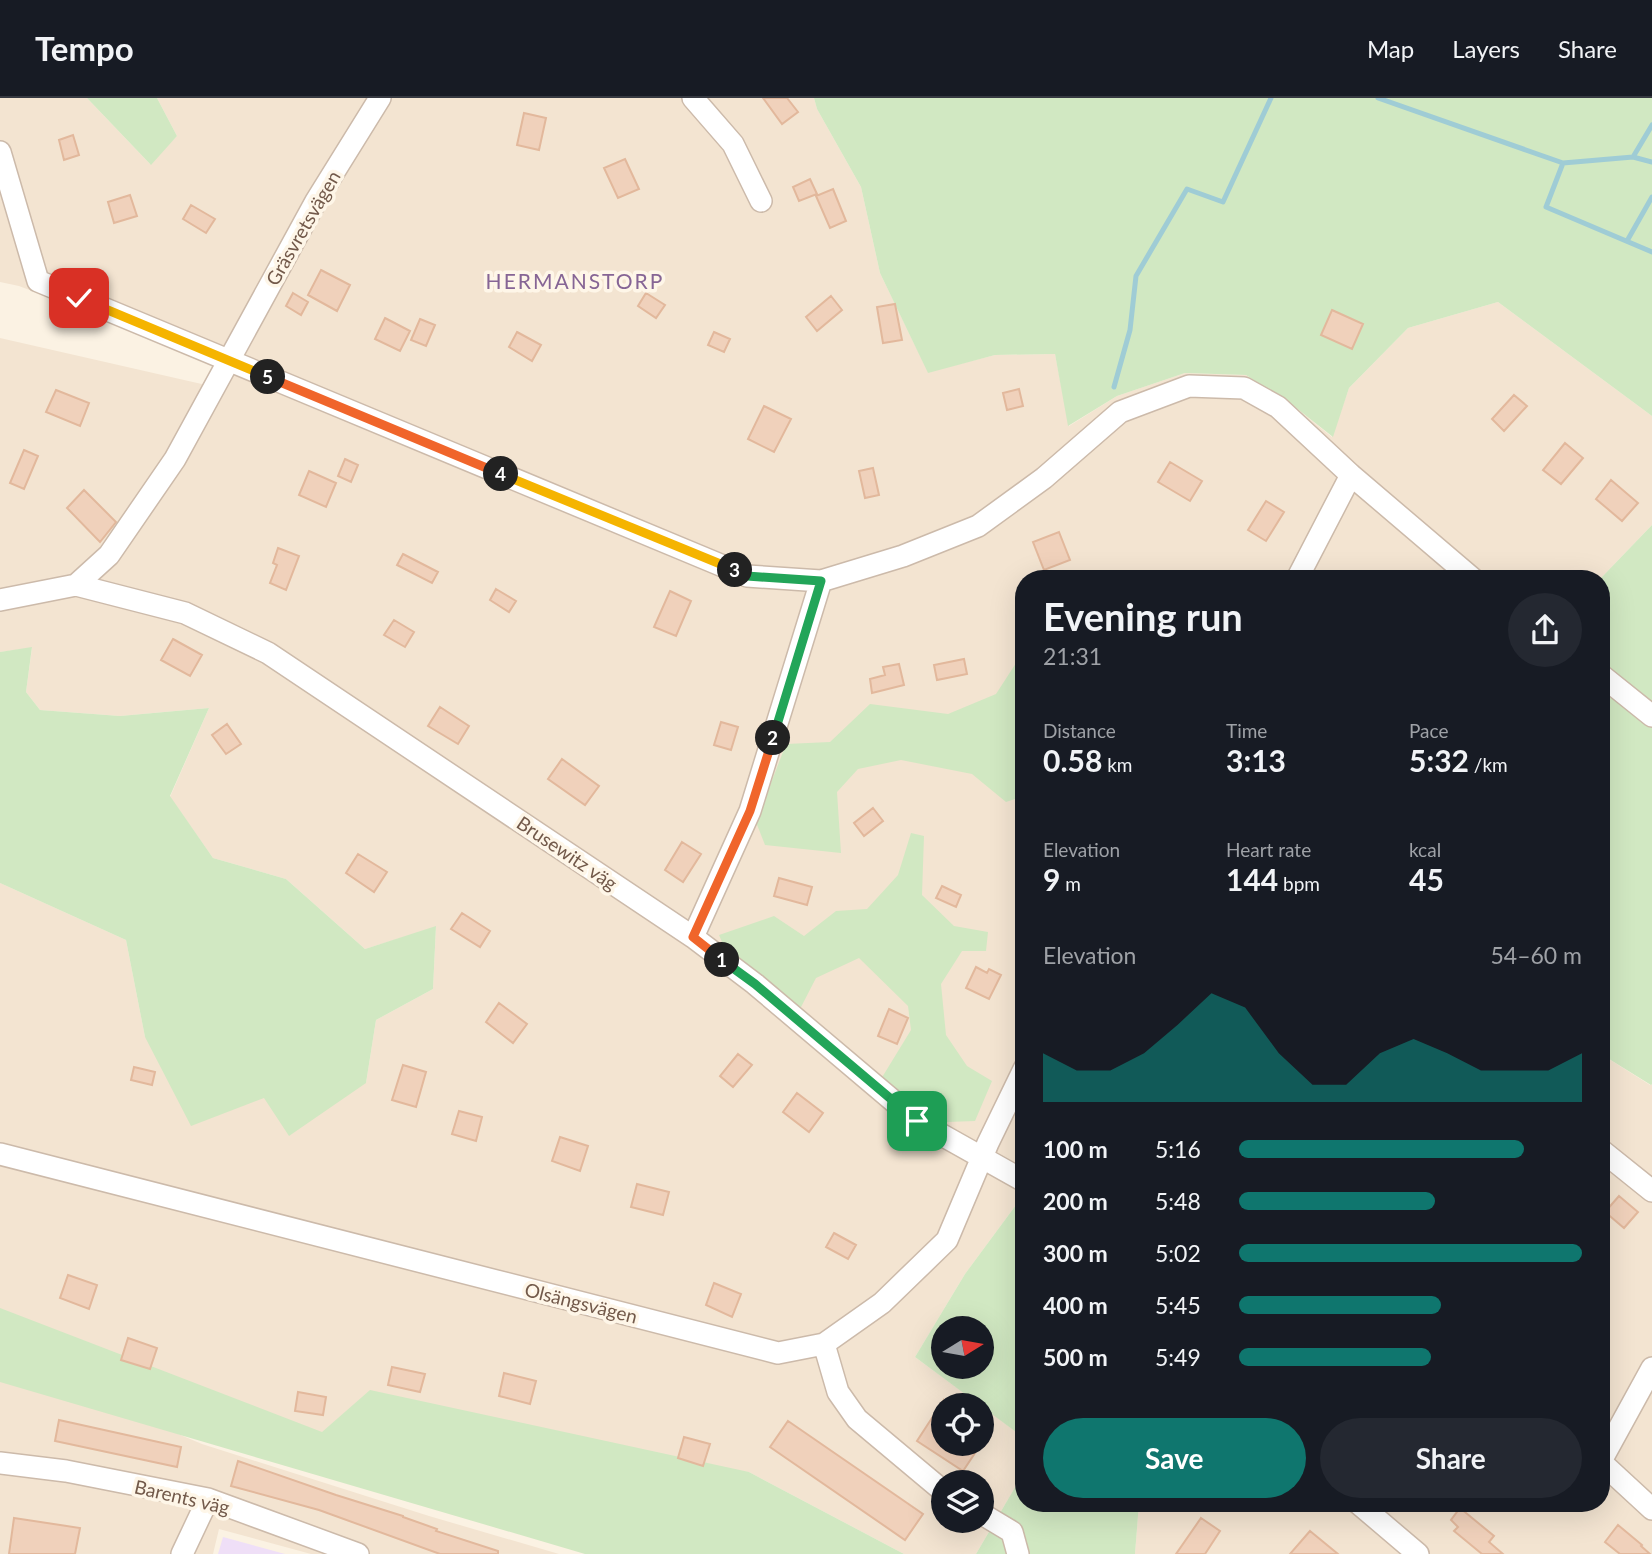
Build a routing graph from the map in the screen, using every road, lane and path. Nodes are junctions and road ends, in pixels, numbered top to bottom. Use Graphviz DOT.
graph roads {
  1 [pos="380,98"];
  2 [pos="693,98"];
  3 [pos="0,152"];
  4 [pos="761,201"];
  5 [pos="230,361"];
  6 [pos="1351,475"];
  7 [pos="1302,570"];
  8 [pos="1462,570"];
  9 [pos="821,581"];
  10 [pos="76,585"];
  11 [pos="0,600"];
  12 [pos="1610,682"];
  13 [pos="1652,716"];
  14 [pos="693,937"];
  15 [pos="1015,1088"];
  16 [pos="0,1154"];
  17 [pos="1610,1157"];
  18 [pos="982,1158"];
  19 [pos="1015,1176"];
  20 [pos="1652,1191"];
  21 [pos="824,1345"];
  22 [pos="1652,1368"];
  23 [pos="1610,1445"];
  24 [pos="0,1463"];
  25 [pos="1610,1470"];
  26 [pos="931,1481"];
  27 [pos="208,1499"];
  28 [pos="1652,1508"];
  29 [pos="1369,1512"];
  30 [pos="994,1521"];
  31 [pos="182,1554"];
  32 [pos="358,1554"];
  33 [pos="1018,1554"];
  34 [pos="1418,1554"];
  1 -- 5 [label="street, Gräsvretsvägen"];
  2 -- 4 [label="street"];
  3 -- 5 [label="street"];
  5 -- 9 [label="street"];
  5 -- 10 [label="street, Gräsvretsvägen"];
  6 -- 7 [label="street"];
  6 -- 8 [label="street"];
  6 -- 9 [label="street"];
  9 -- 14 [label="street"];
  10 -- 11 [label="street"];
  10 -- 14 [label="street, Brusewitz väg"];
  12 -- 13 [label="street"];
  14 -- 18 [label="street, Brusewitz väg"];
  15 -- 18 [label="street, Olsängsvägen"];
  16 -- 21 [label="street, Olsängsvägen"];
  17 -- 20 [label="street"];
  18 -- 19 [label="street, Brusewitz väg"];
  18 -- 21 [label="street, Olsängsvägen"];
  21 -- 26 [label="street"];
  22 -- 23 [label="street"];
  24 -- 27 [label="street, Barents väg"];
  25 -- 28 [label="street"];
  27 -- 31 [label="street"];
  27 -- 32 [label="street, Barents väg"];
  29 -- 34 [label="street"];
  30 -- 33 [label="street"];
}
